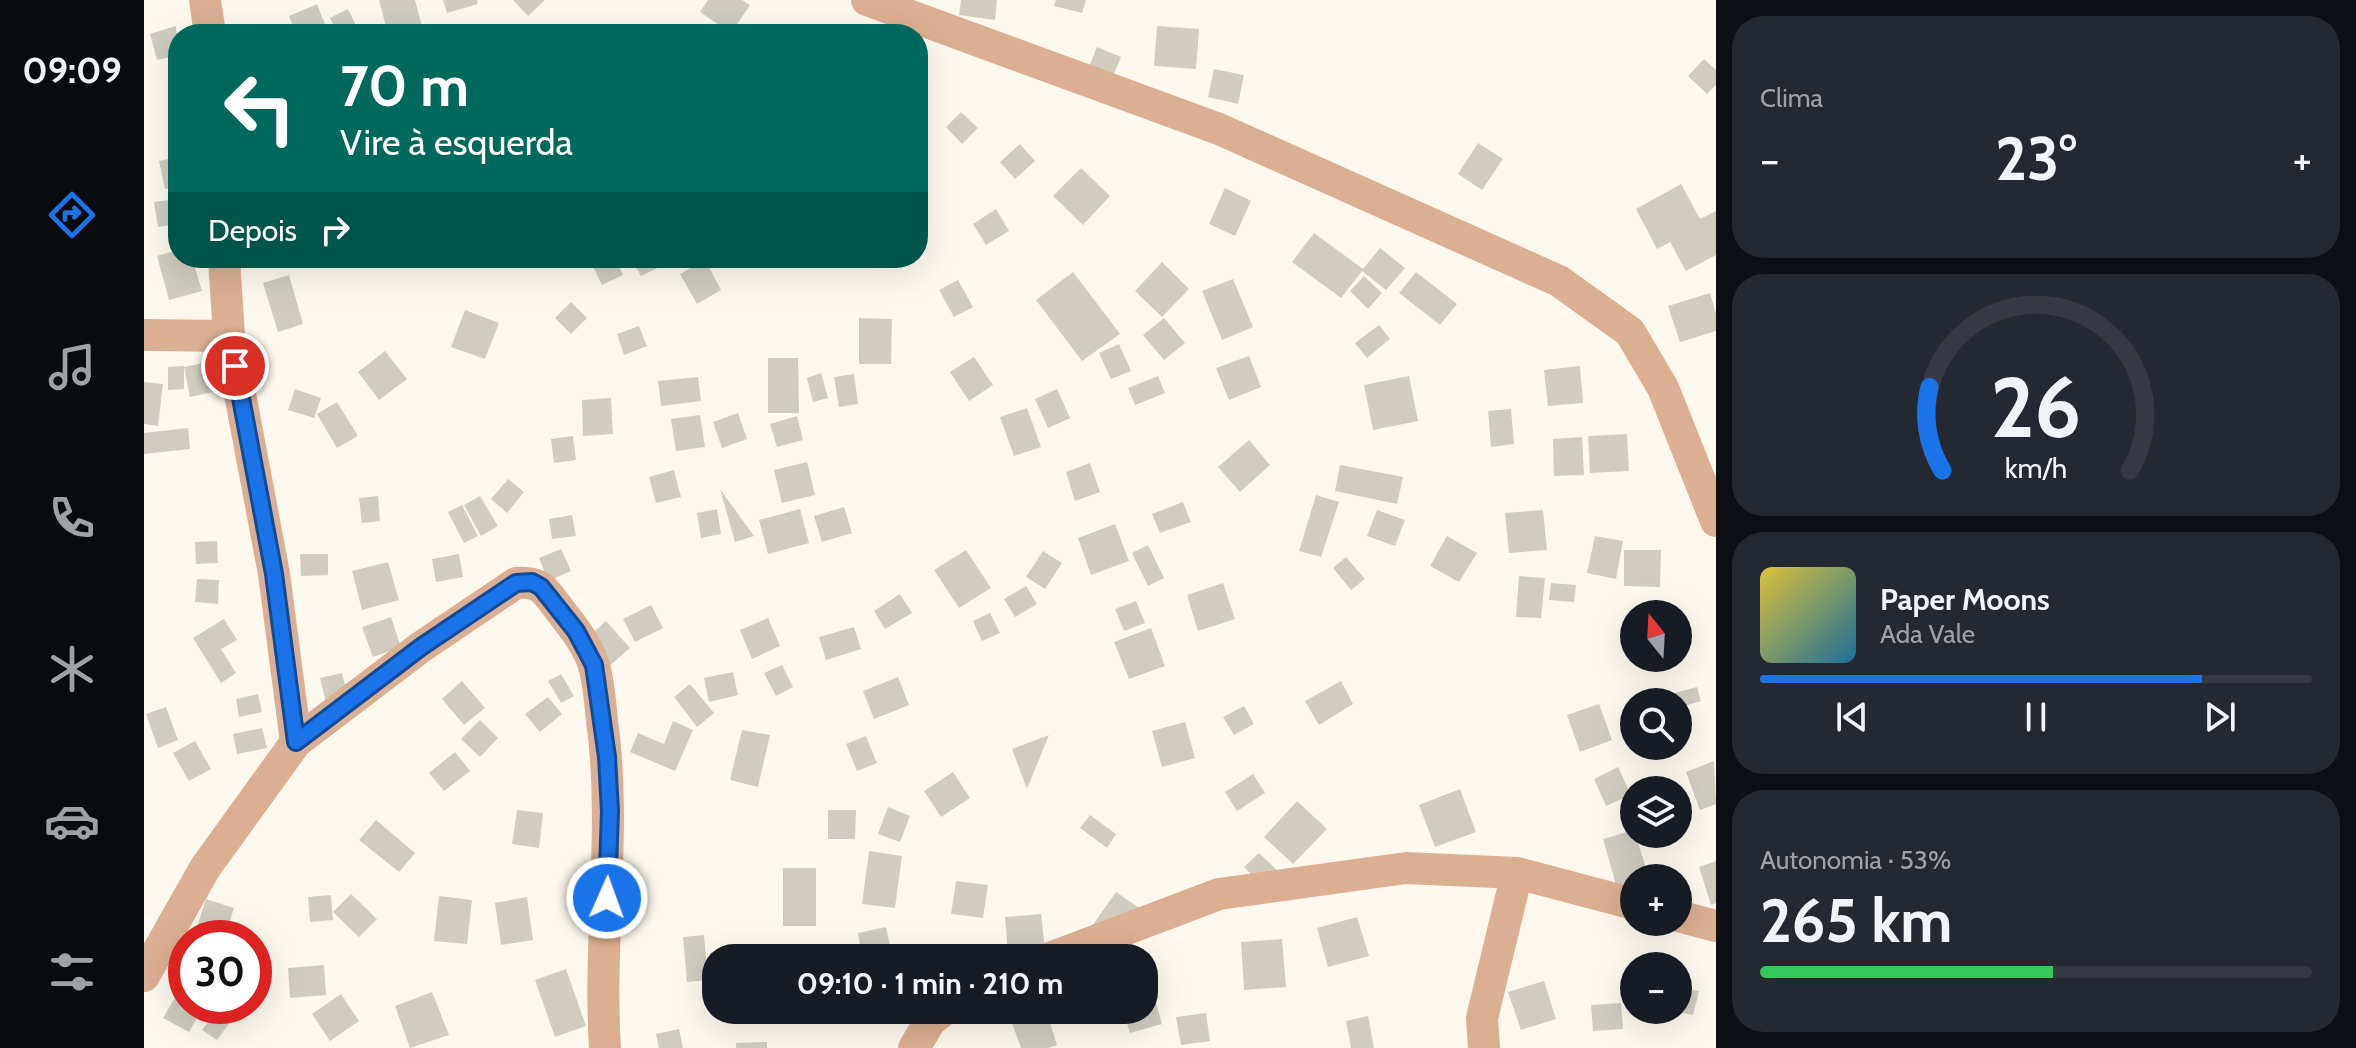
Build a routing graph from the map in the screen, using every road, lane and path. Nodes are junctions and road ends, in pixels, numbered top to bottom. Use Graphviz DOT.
graph roads {
  1 [pos="205,0"];
  2 [pos="867,0"];
  3 [pos="209,24"];
  4 [pos="225,268"];
  5 [pos="144,335"];
  6 [pos="229,336"];
  7 [pos="1716,521"];
  8 [pos="296,742"];
  9 [pos="1517,873"];
  10 [pos="1620,900"];
  11 [pos="1692,920"];
  12 [pos="1716,926"];
  13 [pos="1087,944"];
  14 [pos="144,976"];
  15 [pos="928,1024"];
  16 [pos="605,1048"];
  17 [pos="914,1048"];
  18 [pos="1484,1048"];
  1 -- 3 [label="street"];
  2 -- 7 [label="street"];
  4 -- 6 [label="street"];
  5 -- 6 [label="street"];
  6 -- 8 [label="street"];
  8 -- 14 [label="street"];
  8 -- 16 [label="street"];
  9 -- 10 [label="street"];
  9 -- 13 [label="street"];
  9 -- 18 [label="street"];
  11 -- 12 [label="street"];
  15 -- 17 [label="street"];
}
